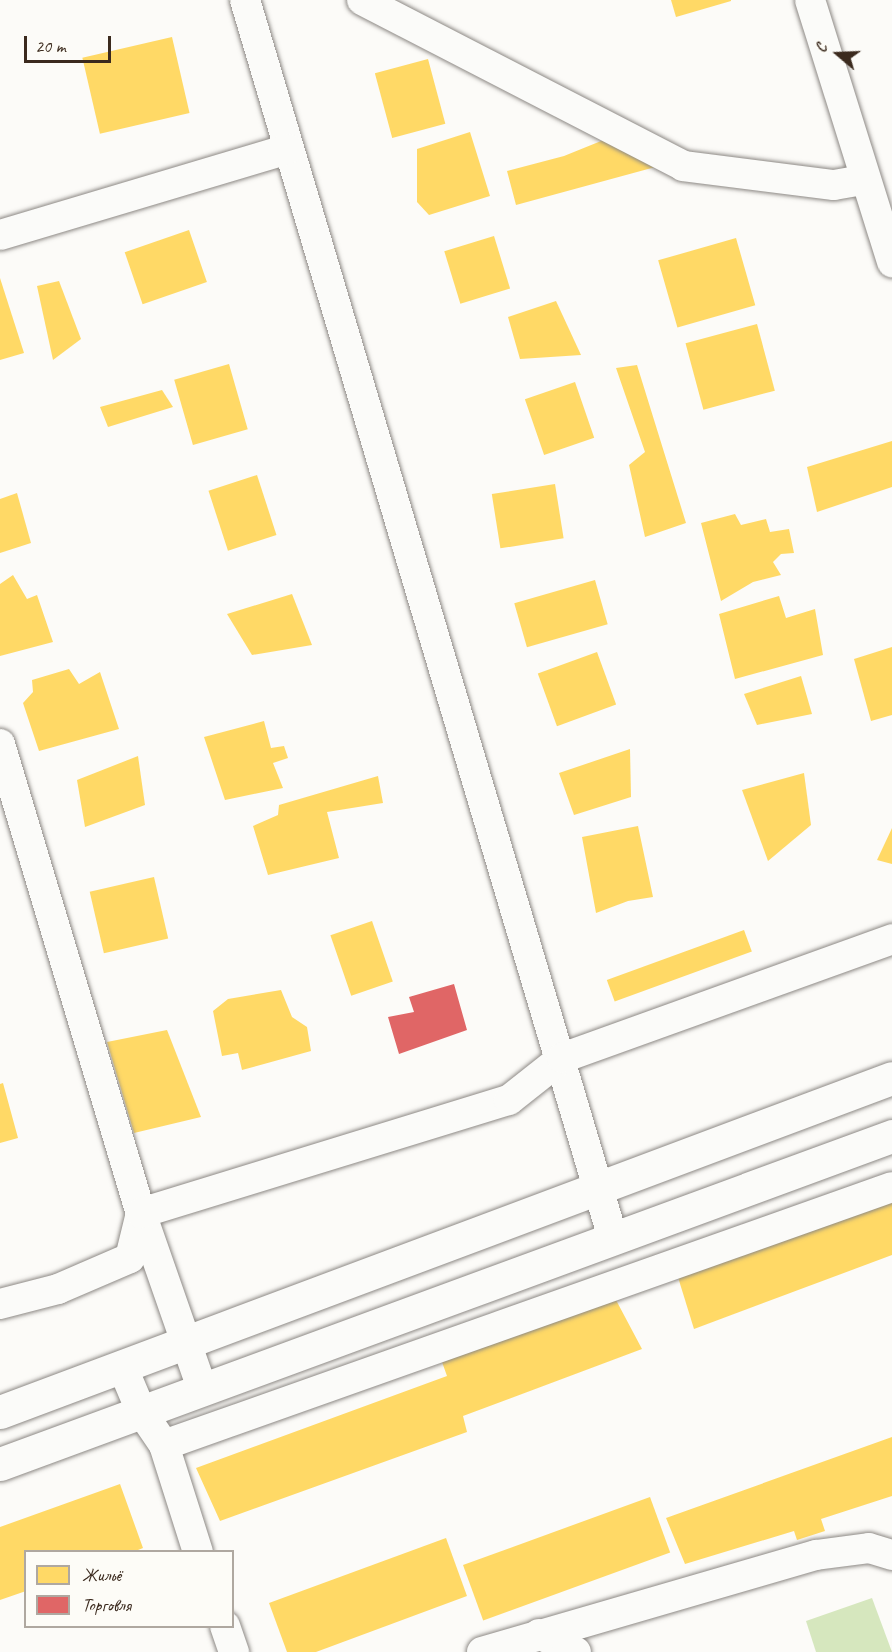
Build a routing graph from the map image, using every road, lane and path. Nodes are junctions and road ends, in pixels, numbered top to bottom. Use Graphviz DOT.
graph roads {
  1 [pos="245,0"];
  2 [pos="362,0"];
  3 [pos="810,0"];
  4 [pos="288,148"];
  5 [pos="863,180"];
  6 [pos="0,235"];
  7 [pos="891,257"];
  8 [pos="0,744"];
  9 [pos="892,939"];
  10 [pos="562,1058"];
  11 [pos="892,1078"];
  12 [pos="892,1136"];
  13 [pos="892,1187"];
  14 [pos="596,1188"];
  15 [pos="141,1213"];
  16 [pos="613,1238"];
  17 [pos="0,1304"];
  18 [pos="186,1342"];
  19 [pos="122,1366"];
  20 [pos="202,1388"];
  21 [pos="141,1411"];
  22 [pos="0,1412"];
  23 [pos="164,1445"];
  24 [pos="0,1464"];
  25 [pos="198,1550"];
  26 [pos="892,1555"];
  27 [pos="226,1628"];
  28 [pos="539,1634"];
  29 [pos="234,1652"];
  30 [pos="482,1652"];
  31 [pos="576,1652"];
  1 -- 4 [label="street"];
  2 -- 5 [label="street"];
  3 -- 5 [label="street"];
  4 -- 6 [label="street"];
  4 -- 10 [label="street"];
  5 -- 7 [label="street"];
  8 -- 15 [label="street"];
  9 -- 10 [label="street"];
  10 -- 14 [label="street"];
  10 -- 15 [label="street"];
  11 -- 14 [label="main road"];
  12 -- 16 [label="main road"];
  13 -- 23 [label="street"];
  14 -- 16 [label="street"];
  14 -- 18 [label="main road"];
  15 -- 17 [label="street"];
  15 -- 18 [label="street"];
  16 -- 20 [label="main road"];
  18 -- 19 [label="main road"];
  18 -- 20 [label="street"];
  19 -- 21 [label="street"];
  19 -- 22 [label="main road"];
  20 -- 21 [label="main road"];
  21 -- 23 [label="street"];
  21 -- 24 [label="main road"];
  23 -- 25 [label="street"];
  26 -- 28 [label="street"];
  27 -- 29 [label="street"];
  28 -- 30 [label="street"];
  28 -- 31 [label="street"];
}
